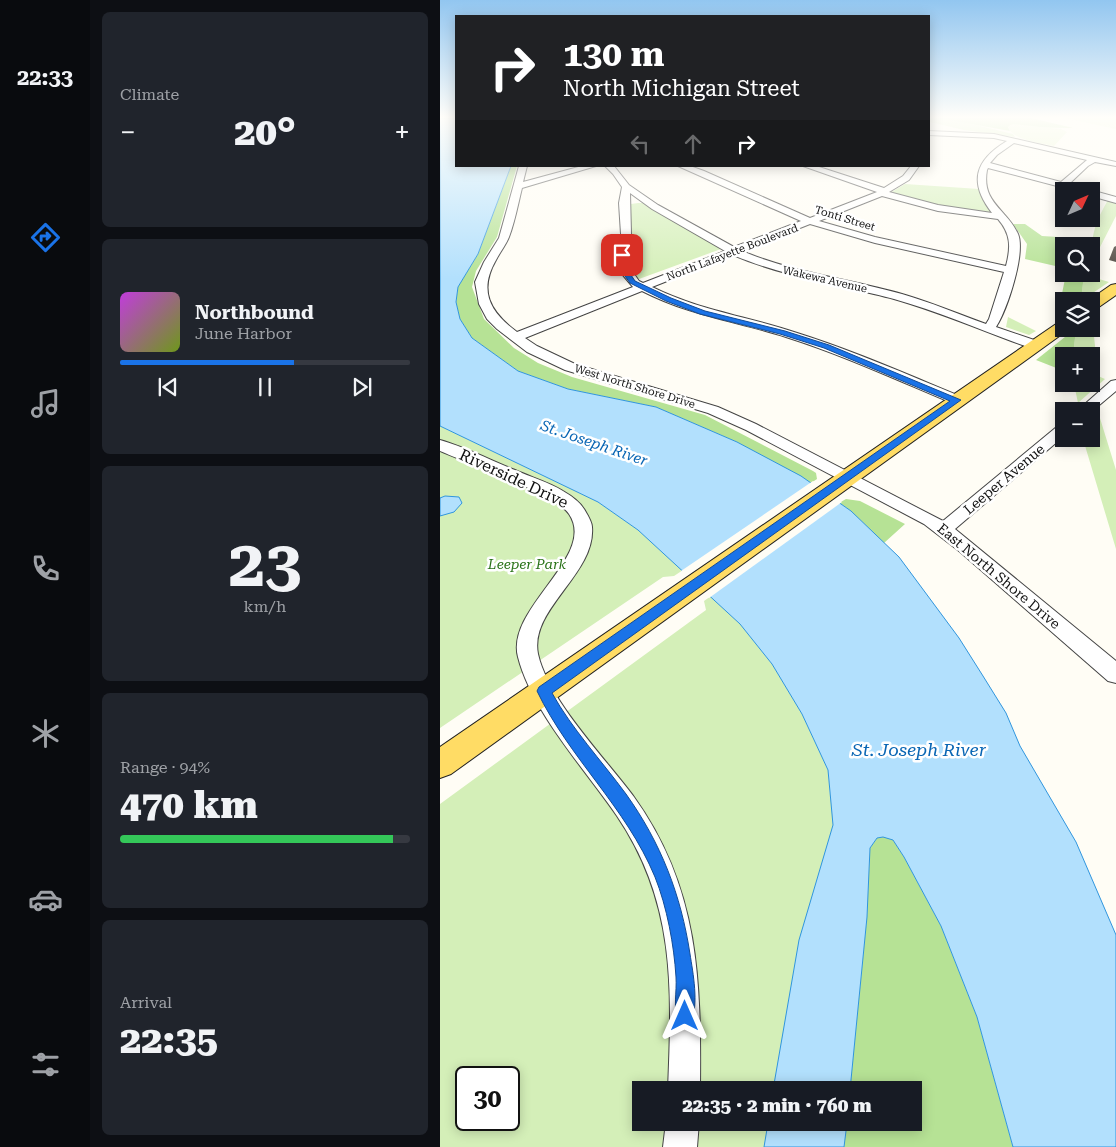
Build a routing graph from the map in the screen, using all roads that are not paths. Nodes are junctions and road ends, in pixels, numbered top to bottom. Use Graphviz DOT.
graph roads {
  1 [pos="522,172"];
  2 [pos="572,172"];
  3 [pos="615,172"];
  4 [pos="695,172"];
  5 [pos="823,172"];
  6 [pos="912,172"];
  7 [pos="981,172"];
  8 [pos="1012,172"];
  9 [pos="1077,172"];
  10 [pos="1066,182"];
  11 [pos="1055,183"];
  12 [pos="518,186"];
  13 [pos="626,187"];
  14 [pos="883,192"];
  15 [pos="1100,196"];
  16 [pos="1116,200"];
  17 [pos="1000,217"];
  18 [pos="810,221"];
  19 [pos="733,251"];
  20 [pos="1009,270"];
  21 [pos="641,287"];
  22 [pos="1116,288"];
  23 [pos="1100,300"];
  24 [pos="989,328"];
  25 [pos="1055,331"];
  26 [pos="515,337"];
  27 [pos="1035,345"];
  28 [pos="1116,384"];
  29 [pos="956,400"];
  30 [pos="1095,402"];
  31 [pos="1055,436"];
  32 [pos="440,445"];
  33 [pos="839,482"];
  34 [pos="944,529"];
  35 [pos="1116,674"];
  36 [pos="544,691"];
  37 [pos="440,764"];
  38 [pos="684,1081"];
  39 [pos="682,1131"];
  40 [pos="680,1147"];
  1 -- 12 [label="street, West North Shore Drive"];
  2 -- 12 [label="street"];
  3 -- 13 [label="street, Wakewa Avenue"];
  4 -- 18 [label="street, Tonti Street"];
  5 -- 14 [label="street"];
  6 -- 14 [label="street, North Lafayette Boulevard"];
  7 -- 17 [label="street"];
  8 -- 11 [label="street"];
  9 -- 10 [label="street"];
  12 -- 26 [label="street, West North Shore Drive"];
  13 -- 19 [label="street, Wakewa Avenue"];
  13 -- 21 [label="street"];
  14 -- 17 [label="street"];
  14 -- 18 [label="street, North Lafayette Boulevard"];
  15 -- 16 [label="street"];
  17 -- 20 [label="street"];
  18 -- 19 [label="street, North Lafayette Boulevard"];
  18 -- 20 [label="street, Tonti Street"];
  19 -- 21 [label="street, North Lafayette Boulevard"];
  19 -- 24 [label="street, Wakewa Avenue"];
  20 -- 24 [label="street"];
  21 -- 26 [label="street, North Lafayette Boulevard"];
  21 -- 29 [label="street"];
  22 -- 23 [label="main road"];
  24 -- 27 [label="street, Wakewa Avenue"];
  25 -- 27 [label="main road"];
  26 -- 33 [label="street, West North Shore Drive"];
  27 -- 29 [label="main road"];
  28 -- 30 [label="street"];
  29 -- 33 [label="main road"];
  31 -- 34 [label="street, Leeper Avenue"];
  32 -- 36 [label="street, Riverside Drive"];
  33 -- 34 [label="street, East North Shore Drive"];
  33 -- 36 [label="main road"];
  34 -- 35 [label="street, East North Shore Drive"];
  36 -- 37 [label="main road"];
  36 -- 38 [label="street, Riverside Drive"];
  39 -- 40 [label="street"];
}
